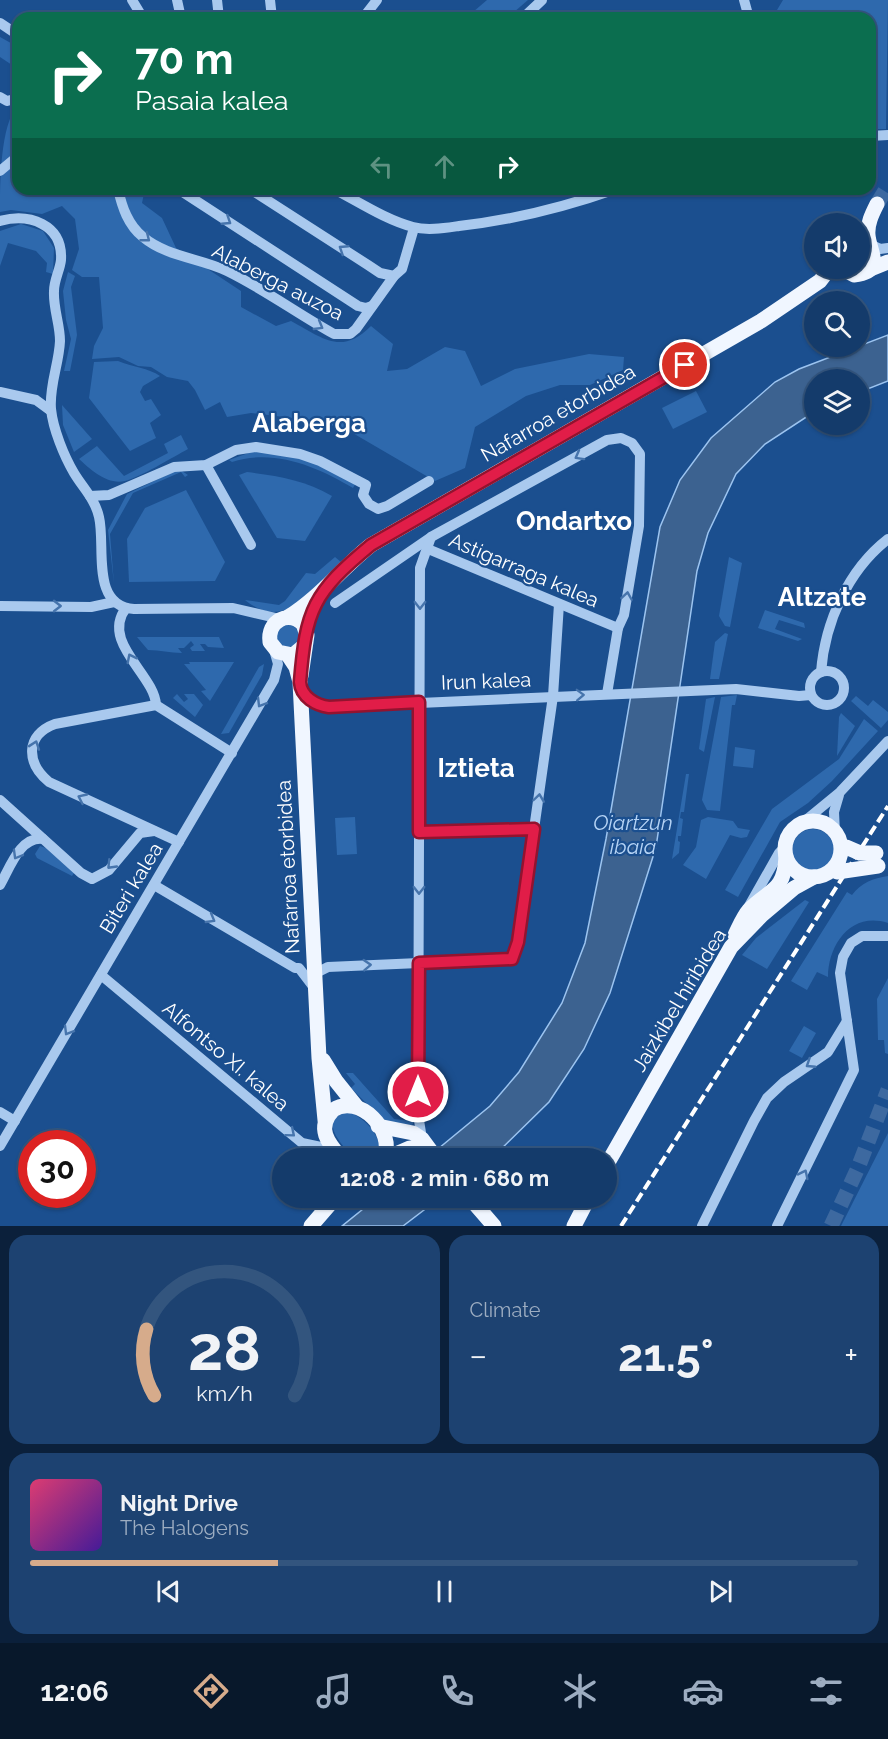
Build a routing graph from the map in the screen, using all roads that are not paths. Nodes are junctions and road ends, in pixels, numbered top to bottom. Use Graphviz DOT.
graph roads {
  1 [pos="377,0"];
  2 [pos="542,0"];
  3 [pos="368,12"];
  4 [pos="529,12"];
  5 [pos="12,161"];
  6 [pos="0,171"];
  7 [pos="119,195"];
  8 [pos="187,195"];
  9 [pos="259,195"];
  10 [pos="346,195"];
  11 [pos="598,195"];
  12 [pos="870,214"];
  13 [pos="0,221"];
  14 [pos="870,221"];
  15 [pos="414,228"];
  16 [pos="870,244"];
  17 [pos="888,248"];
  18 [pos="870,251"];
  19 [pos="888,262"];
  20 [pos="870,267"];
  21 [pos="870,269"];
  22 [pos="394,276"];
  23 [pos="826,279"];
  24 [pos="820,281"];
  25 [pos="372,306"];
  26 [pos="0,392"];
  27 [pos="52,394"];
  28 [pos="36,400"];
  29 [pos="51,411"];
  30 [pos="206,465"];
  31 [pos="429,481"];
  32 [pos="90,496"];
  33 [pos="431,537"];
  34 [pos="888,539"];
  35 [pos="250,545"];
  36 [pos="428,549"];
  37 [pos="324,589"];
  38 [pos="114,602"];
  39 [pos="335,603"];
  40 [pos="559,604"];
  41 [pos="0,606"];
  42 [pos="126,608"];
  43 [pos="245,611"];
  44 [pos="284,618"];
  45 [pos="618,628"];
  46 [pos="306,629"];
  47 [pos="305,645"];
  48 [pos="277,647"];
  49 [pos="820,672"];
  50 [pos="301,686"];
  51 [pos="607,694"];
  52 [pos="811,695"];
  53 [pos="554,696"];
  54 [pos="419,702"];
  55 [pos="156,705"];
  56 [pos="888,741"];
  57 [pos="232,753"];
  58 [pos="840,792"];
  59 [pos="0,800"];
  60 [pos="801,824"];
  61 [pos="534,829"];
  62 [pos="154,831"];
  63 [pos="419,832"];
  64 [pos="43,839"];
  65 [pos="841,841"];
  66 [pos="179,842"];
  67 [pos="785,852"];
  68 [pos="883,856"];
  69 [pos="826,874"];
  70 [pos="0,885"];
  71 [pos="153,885"];
  72 [pos="888,936"];
  73 [pos="731,947"];
  74 [pos="419,963"];
  75 [pos="100,975"];
  76 [pos="315,985"];
  77 [pos="848,1021"];
  78 [pos="319,1050"];
  79 [pos="828,1052"];
  80 [pos="854,1062"];
  81 [pos="356,1106"];
  82 [pos="0,1112"];
  83 [pos="15,1120"];
  84 [pos="325,1120"];
  85 [pos="378,1126"];
  86 [pos="422,1139"];
  87 [pos="1,1143"];
  88 [pos="318,1148"];
  89 [pos="334,1148"];
  90 [pos="386,1148"];
  91 [pos="428,1148"];
  92 [pos="616,1148"];
  93 [pos="327,1208"];
  94 [pos="479,1208"];
  95 [pos="582,1208"];
  96 [pos="572,1224"];
  97 [pos="494,1225"];
  98 [pos="311,1226"];
  99 [pos="702,1226"];
  100 [pos="777,1226"];
  1 -- 3 [label="street"];
  2 -- 4 [label="street"];
  5 -- 6 [label="street"];
  7 -- 25 [label="street, Alaberga auzoa, one-way"];
  8 -- 25 [label="street, Alaberga auzoa, one-way"];
  22 -- 9 [label="street, one-way"];
  10 -- 15 [label="street"];
  11 -- 15 [label="street"];
  12 -- 14 [label="main road"];
  13 -- 27 [label="street"];
  15 -- 22 [label="street, Alaberga auzoa"];
  16 -- 17 [label="street"];
  18 -- 20 [label="main road"];
  19 -- 21 [label="main road, Nafarroa etorbidea"];
  22 -- 25 [label="street, Alaberga auzoa"];
  23 -- 24 [label="main road, Nafarroa etorbidea"];
  24 -- 37 [label="main road, Nafarroa etorbidea"];
  26 -- 28 [label="street"];
  27 -- 28 [label="street"];
  27 -- 29 [label="street"];
  28 -- 29 [label="street"];
  29 -- 32 [label="street"];
  30 -- 31 [label="street"];
  30 -- 32 [label="street"];
  30 -- 35 [label="street"];
  32 -- 38 [label="street"];
  33 -- 36 [label="street, Astigarraga kalea"];
  33 -- 39 [label="street"];
  45 -- 33 [label="street, one-way"];
  34 -- 49 [label="street"];
  36 -- 40 [label="street, Astigarraga kalea"];
  36 -- 54 [label="street, one-way"];
  37 -- 44 [label="main road, Nafarroa etorbidea"];
  37 -- 46 [label="main road, Nafarroa etorbidea"];
  41 -- 38 [label="street, one-way"];
  38 -- 42 [label="street"];
  40 -- 45 [label="street, Astigarraga kalea"];
  40 -- 53 [label="street"];
  42 -- 43 [label="street"];
  55 -- 42 [label="street, one-way"];
  43 -- 44 [label="street"];
  43 -- 48 [label="street"];
  44 -- 46 [label="main road"];
  44 -- 48 [label="main road"];
  45 -- 51 [label="street"];
  46 -- 47 [label="main road"];
  47 -- 48 [label="main road"];
  47 -- 50 [label="main road, Nafarroa etorbidea"];
  48 -- 50 [label="main road, Nafarroa etorbidea"];
  48 -- 57 [label="street, Biteri kalea, one-way"];
  49 -- 52 [label="street"];
  49 -- 52 [label="street"];
  50 -- 54 [label="street, Irun kalea"];
  50 -- 76 [label="main road, Nafarroa etorbidea"];
  51 -- 52 [label="street"];
  53 -- 51 [label="street, Irun kalea, one-way"];
  53 -- 54 [label="street, Irun kalea"];
  61 -- 53 [label="street, one-way"];
  54 -- 63 [label="street"];
  55 -- 57 [label="street"];
  62 -- 55 [label="street, one-way"];
  56 -- 58 [label="street"];
  57 -- 66 [label="street, Biteri kalea"];
  58 -- 60 [label="street"];
  58 -- 65 [label="street"];
  59 -- 64 [label="street"];
  60 -- 65 [label="main road"];
  60 -- 67 [label="main road"];
  61 -- 63 [label="street"];
  61 -- 74 [label="street"];
  62 -- 64 [label="street, one-way"];
  62 -- 66 [label="street"];
  63 -- 74 [label="street, one-way"];
  64 -- 70 [label="street, one-way"];
  65 -- 68 [label="main road, bridge"];
  65 -- 69 [label="main road"];
  66 -- 71 [label="street, Biteri kalea"];
  67 -- 69 [label="main road"];
  67 -- 73 [label="main road"];
  68 -- 69 [label="main road, bridge"];
  69 -- 73 [label="main road, Jaizkibel hiribidea"];
  71 -- 75 [label="street, Biteri kalea"];
  71 -- 76 [label="street, one-way"];
  72 -- 77 [label="street"];
  73 -- 92 [label="main road, Jaizkibel hiribidea"];
  76 -- 74 [label="street, one-way"];
  74 -- 86 [label="street"];
  75 -- 83 [label="street, Biteri kalea, one-way"];
  75 -- 88 [label="street, Alfontso XI. kalea, one-way"];
  76 -- 78 [label="main road, Nafarroa etorbidea"];
  77 -- 79 [label="street"];
  77 -- 80 [label="street"];
  78 -- 81 [label="main road, Nafarroa etorbidea"];
  78 -- 84 [label="main road, Nafarroa etorbidea"];
  79 -- 80 [label="street"];
  79 -- 99 [label="street, one-way"];
  100 -- 80 [label="street, one-way"];
  81 -- 84 [label="main road"];
  81 -- 85 [label="main road, Nafarroa etorbidea"];
  82 -- 83 [label="street"];
  83 -- 87 [label="street, Biteri kalea"];
  84 -- 89 [label="main road, Nafarroa etorbidea"];
  85 -- 86 [label="main road"];
  85 -- 90 [label="main road"];
  86 -- 91 [label="main road"];
  93 -- 98 [label="main road"];
  94 -- 97 [label="main road"];
  95 -- 96 [label="main road"];
}
